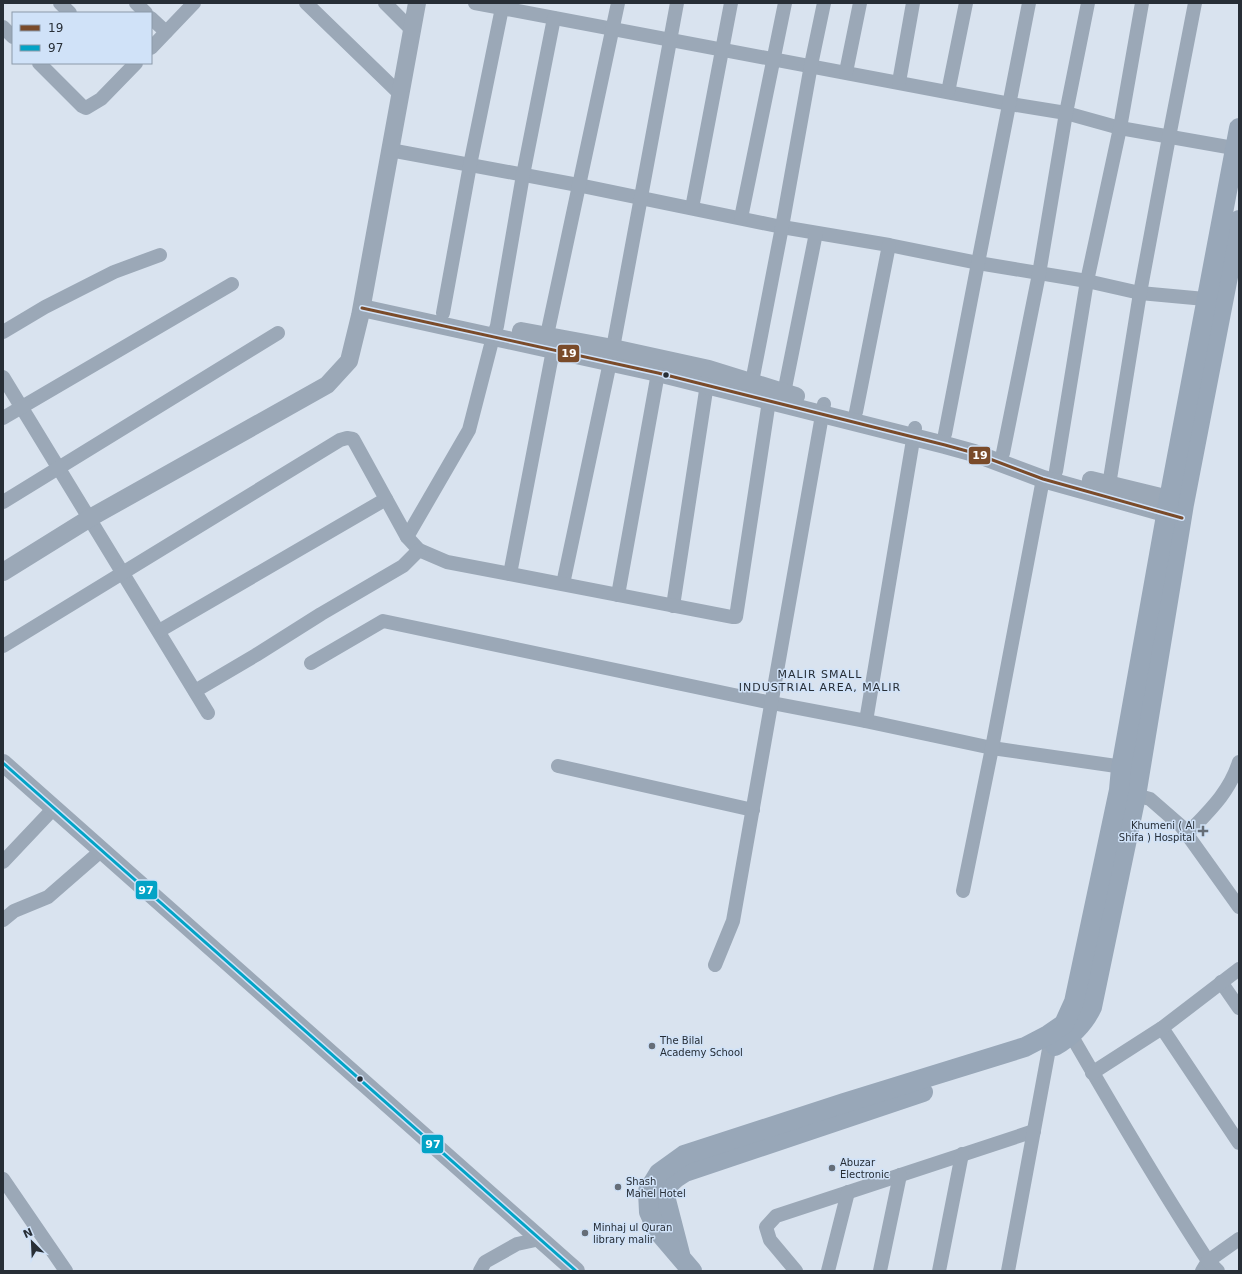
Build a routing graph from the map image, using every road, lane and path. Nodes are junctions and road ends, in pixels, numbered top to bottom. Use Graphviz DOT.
graph roads {
  1 [pos="60,3"];
  2 [pos="136,3"];
  3 [pos="194,3"];
  4 [pos="306,3"];
  5 [pos="385,3"];
  6 [pos="417,3"];
  7 [pos="475,3"];
  8 [pos="618,3"];
  9 [pos="677,3"];
  10 [pos="731,3"];
  11 [pos="785,3"];
  12 [pos="824,3"];
  13 [pos="860,3"];
  14 [pos="914,3"];
  15 [pos="966,3"];
  16 [pos="1029,3"];
  17 [pos="1088,3"];
  18 [pos="1142,3"];
  19 [pos="1195,3"];
  20 [pos="502,8"];
  21 [pos="69,12"];
  22 [pos="145,12"];
  23 [pos="554,18"];
  24 [pos="152,19"];
  25 [pos="3,27"];
  26 [pos="612,28"];
  27 [pos="412,30"];
  28 [pos="166,32"];
  29 [pos="12,36"];
  30 [pos="670,39"];
  31 [pos="152,47"];
  32 [pos="722,49"];
  33 [pos="773,58"];
  34 [pos="40,64"];
  35 [pos="129,65"];
  36 [pos="811,65"];
  37 [pos="846,72"];
  38 [pos="899,82"];
  39 [pos="948,92"];
  40 [pos="400,94"];
  41 [pos="1010,104"];
  42 [pos="1066,113"];
  43 [pos="1120,128"];
  44 [pos="1239,128"];
  45 [pos="1169,137"];
  46 [pos="1237,148"];
  47 [pos="390,150"];
  48 [pos="470,165"];
  49 [pos="523,175"];
  50 [pos="578,185"];
  51 [pos="640,198"];
  52 [pos="692,208"];
  53 [pos="741,218"];
  54 [pos="1239,220"];
  55 [pos="782,227"];
  56 [pos="816,233"];
  57 [pos="889,245"];
  58 [pos="160,255"];
  59 [pos="978,263"];
  60 [pos="1039,274"];
  61 [pos="1087,282"];
  62 [pos="232,284"];
  63 [pos="1140,293"];
  64 [pos="1215,300"];
  65 [pos="363,302"];
  66 [pos="443,313"];
  67 [pos="3,332"];
  68 [pos="495,332"];
  69 [pos="278,333"];
  70 [pos="550,343"];
  71 [pos="611,355"];
  72 [pos="658,372"];
  73 [pos="3,377"];
  74 [pos="752,382"];
  75 [pos="707,384"];
  76 [pos="776,397"];
  77 [pos="22,407"];
  78 [pos="823,409"];
  79 [pos="856,412"];
  80 [pos="3,418"];
  81 [pos="914,432"];
  82 [pos="946,434"];
  83 [pos="1004,453"];
  84 [pos="59,468"];
  85 [pos="1050,475"];
  86 [pos="1110,485"];
  87 [pos="1090,486"];
  88 [pos="386,499"];
  89 [pos="3,502"];
  90 [pos="1175,509"];
  91 [pos="90,518"];
  92 [pos="407,537"];
  93 [pos="418,550"];
  94 [pos="3,572"];
  95 [pos="123,573"];
  96 [pos="510,574"];
  97 [pos="563,584"];
  98 [pos="618,595"];
  99 [pos="673,606"];
  100 [pos="158,631"];
  101 [pos="3,646"];
  102 [pos="311,663"];
  103 [pos="195,691"];
  104 [pos="772,704"];
  105 [pos="208,713"];
  106 [pos="866,721"];
  107 [pos="992,748"];
  108 [pos="3,762"];
  109 [pos="1239,762"];
  110 [pos="558,766"];
  111 [pos="1120,768"];
  112 [pos="1141,769"];
  113 [pos="1128,793"];
  114 [pos="54,808"];
  115 [pos="753,810"];
  116 [pos="1187,834"];
  117 [pos="102,850"];
  118 [pos="3,862"];
  119 [pos="963,891"];
  120 [pos="1239,907"];
  121 [pos="3,920"];
  122 [pos="715,965"];
  123 [pos="1239,969"];
  124 [pos="1221,982"];
  125 [pos="1239,1008"];
  126 [pos="1162,1028"];
  127 [pos="1068,1029"];
  128 [pos="1049,1049"];
  129 [pos="1092,1073"];
  130 [pos="1034,1130"];
  131 [pos="1239,1143"];
  132 [pos="962,1154"];
  133 [pos="900,1175"];
  134 [pos="3,1179"];
  135 [pos="848,1192"];
  136 [pos="540,1239"];
  137 [pos="1239,1239"];
  138 [pos="686,1264"];
  139 [pos="1205,1266"];
  140 [pos="66,1271"];
  141 [pos="480,1271"];
  142 [pos="576,1271"];
  143 [pos="796,1271"];
  144 [pos="828,1271"];
  145 [pos="880,1271"];
  146 [pos="939,1271"];
  147 [pos="1008,1271"];
  148 [pos="1218,1271"];
  1 -- 21 [label="street"];
  2 -- 22 [label="street"];
  3 -- 28 [label="street"];
  4 -- 40 [label="street"];
  5 -- 27 [label="street"];
  6 -- 27 [label="street"];
  7 -- 20 [label="street"];
  8 -- 26 [label="street"];
  9 -- 30 [label="street"];
  10 -- 32 [label="street"];
  11 -- 33 [label="street"];
  12 -- 36 [label="street"];
  13 -- 37 [label="street"];
  14 -- 38 [label="street"];
  15 -- 39 [label="street"];
  16 -- 41 [label="street"];
  17 -- 42 [label="street"];
  18 -- 43 [label="street"];
  19 -- 45 [label="street"];
  20 -- 23 [label="street"];
  20 -- 48 [label="street"];
  23 -- 26 [label="street"];
  23 -- 49 [label="street"];
  24 -- 28 [label="street"];
  25 -- 29 [label="street"];
  26 -- 30 [label="street"];
  26 -- 50 [label="street"];
  27 -- 40 [label="street"];
  28 -- 31 [label="street"];
  30 -- 32 [label="street"];
  30 -- 51 [label="street"];
  32 -- 33 [label="street"];
  32 -- 52 [label="street"];
  33 -- 36 [label="street"];
  33 -- 53 [label="street"];
  34 -- 35 [label="street"];
  36 -- 37 [label="street"];
  36 -- 55 [label="street"];
  37 -- 38 [label="street"];
  38 -- 39 [label="street"];
  39 -- 41 [label="street"];
  40 -- 47 [label="street"];
  41 -- 42 [label="street"];
  41 -- 59 [label="street"];
  42 -- 43 [label="street"];
  42 -- 60 [label="street"];
  43 -- 45 [label="street"];
  43 -- 61 [label="street"];
  44 -- 46 [label="main road"];
  45 -- 46 [label="street"];
  45 -- 63 [label="street"];
  46 -- 64 [label="main road"];
  47 -- 48 [label="street"];
  47 -- 65 [label="street"];
  48 -- 49 [label="street"];
  48 -- 66 [label="street"];
  49 -- 50 [label="street"];
  49 -- 68 [label="street"];
  50 -- 51 [label="street"];
  50 -- 70 [label="street"];
  51 -- 52 [label="street"];
  51 -- 71 [label="street"];
  52 -- 53 [label="street"];
  53 -- 55 [label="street"];
  54 -- 64 [label="main road"];
  55 -- 56 [label="street"];
  55 -- 74 [label="street"];
  56 -- 57 [label="street"];
  56 -- 76 [label="street"];
  57 -- 59 [label="street"];
  57 -- 79 [label="street"];
  58 -- 67 [label="street"];
  59 -- 60 [label="street"];
  59 -- 82 [label="street"];
  60 -- 61 [label="street"];
  60 -- 83 [label="street"];
  61 -- 63 [label="street"];
  61 -- 85 [label="street"];
  62 -- 77 [label="street"];
  63 -- 64 [label="street"];
  63 -- 86 [label="street"];
  64 -- 90 [label="main road"];
  65 -- 66 [label="street"];
  65 -- 68 [label="street"];
  65 -- 91 [label="street"];
  66 -- 68 [label="street"];
  68 -- 70 [label="street"];
  68 -- 92 [label="street"];
  69 -- 84 [label="street"];
  70 -- 71 [label="street"];
  70 -- 96 [label="street"];
  71 -- 72 [label="street"];
  71 -- 74 [label="street"];
  71 -- 97 [label="street"];
  72 -- 75 [label="street"];
  72 -- 98 [label="street"];
  73 -- 77 [label="street"];
  74 -- 76 [label="street"];
  75 -- 76 [label="street"];
  75 -- 99 [label="street"];
  76 -- 78 [label="street"];
  76 -- 99 [label="street"];
  77 -- 80 [label="street"];
  77 -- 84 [label="street"];
  78 -- 79 [label="street"];
  78 -- 81 [label="street"];
  78 -- 104 [label="street"];
  79 -- 81 [label="street"];
  81 -- 82 [label="street"];
  81 -- 85 [label="street"];
  81 -- 106 [label="street"];
  82 -- 83 [label="street"];
  83 -- 85 [label="street"];
  84 -- 89 [label="street"];
  84 -- 91 [label="street"];
  85 -- 87 [label="street"];
  85 -- 107 [label="street"];
  86 -- 87 [label="street"];
  86 -- 90 [label="street"];
  87 -- 90 [label="street"];
  88 -- 92 [label="street"];
  88 -- 95 [label="street"];
  88 -- 100 [label="street"];
  90 -- 111 [label="main road"];
  90 -- 112 [label="main road"];
  91 -- 94 [label="street"];
  91 -- 95 [label="street"];
  92 -- 93 [label="street"];
  93 -- 96 [label="street"];
  93 -- 103 [label="street"];
  95 -- 100 [label="street"];
  95 -- 101 [label="street"];
  96 -- 97 [label="street"];
  97 -- 98 [label="street"];
  98 -- 99 [label="street"];
  100 -- 103 [label="street"];
  102 -- 104 [label="street"];
  103 -- 105 [label="street"];
  104 -- 106 [label="street"];
  104 -- 115 [label="street"];
  106 -- 107 [label="street"];
  107 -- 111 [label="street"];
  107 -- 119 [label="street"];
  108 -- 114 [label="street"];
  109 -- 116 [label="street"];
  110 -- 115 [label="street"];
  111 -- 112 [label="street"];
  111 -- 113 [label="main road"];
  112 -- 113 [label="main road"];
  113 -- 116 [label="street"];
  113 -- 127 [label="main road"];
  114 -- 117 [label="street"];
  114 -- 118 [label="street"];
  115 -- 122 [label="street"];
  116 -- 120 [label="street"];
  117 -- 121 [label="street"];
  117 -- 136 [label="street"];
  123 -- 124 [label="street"];
  124 -- 125 [label="street"];
  124 -- 126 [label="street"];
  126 -- 129 [label="street"];
  126 -- 131 [label="street"];
  127 -- 128 [label="main road"];
  127 -- 129 [label="street"];
  127 -- 138 [label="main road"];
  128 -- 130 [label="street"];
  128 -- 138 [label="main road"];
  129 -- 139 [label="street"];
  130 -- 132 [label="street"];
  130 -- 147 [label="street"];
  132 -- 133 [label="street"];
  132 -- 146 [label="street"];
  133 -- 135 [label="street"];
  133 -- 145 [label="street"];
  134 -- 140 [label="street"];
  135 -- 143 [label="street"];
  135 -- 144 [label="street"];
  136 -- 141 [label="street"];
  136 -- 142 [label="street"];
  137 -- 139 [label="street"];
  139 -- 148 [label="street"];
}
